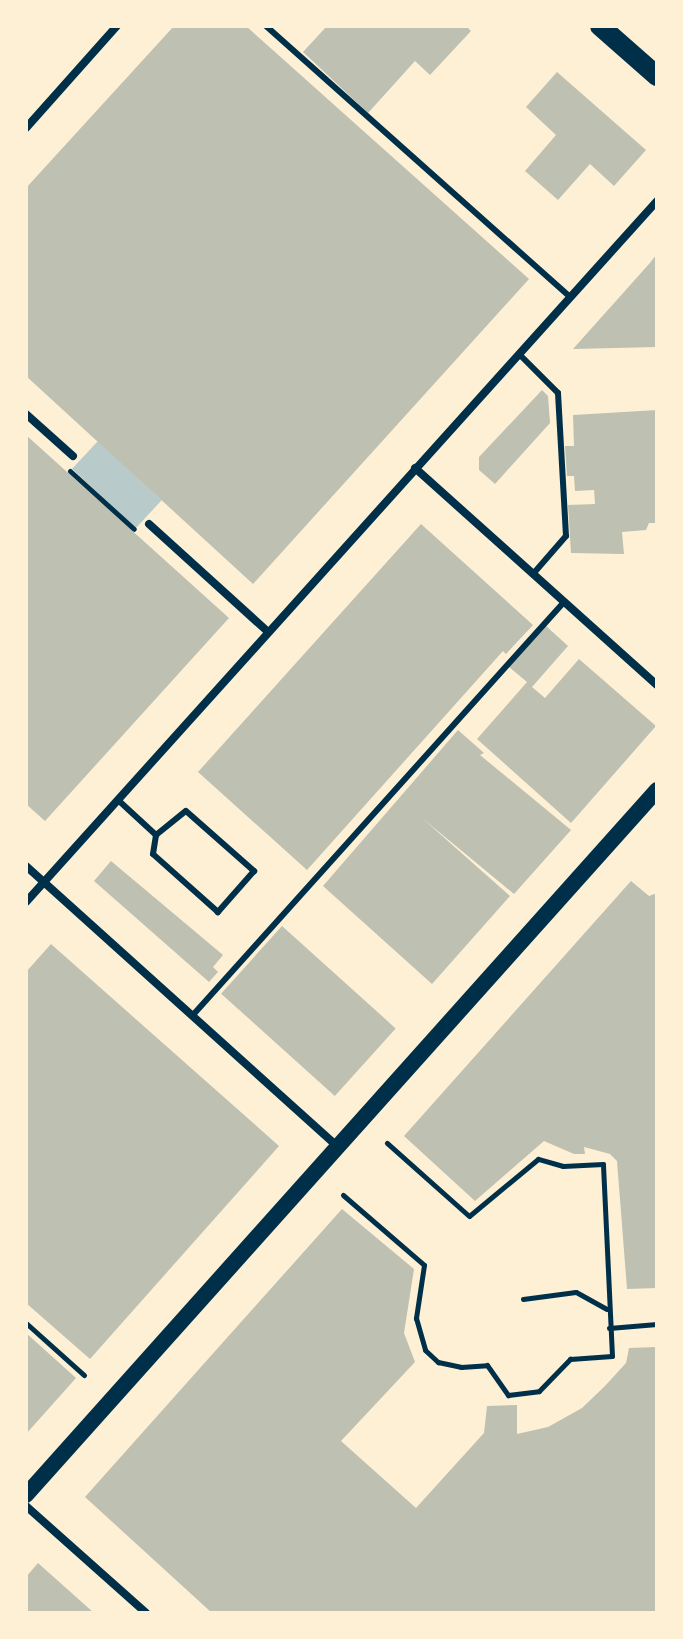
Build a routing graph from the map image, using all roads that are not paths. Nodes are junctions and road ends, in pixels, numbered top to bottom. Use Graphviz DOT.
graph roads {
  1 [pos="117,26"];
  2 [pos="266,26"];
  3 [pos="600,26"];
  4 [pos="657,76"];
  5 [pos="27,125"];
  6 [pos="657,201"];
  7 [pos="570,297"];
  8 [pos="519,354"];
  9 [pos="26,414"];
  10 [pos="73,456"];
  11 [pos="415,468"];
  12 [pos="149,524"];
  13 [pos="533,574"];
  14 [pos="564,602"];
  15 [pos="268,632"];
  16 [pos="657,685"];
  17 [pos="657,790"];
  18 [pos="118,800"];
  19 [pos="156,835"];
  20 [pos="26,866"];
  21 [pos="44,882"];
  22 [pos="26,902"];
  23 [pos="192,1016"];
  24 [pos="337,1147"];
  25 [pos="26,1495"];
  26 [pos="26,1506"];
  27 [pos="146,1613"];
  1 -- 5 [label="street"];
  2 -- 7 [label="lane"];
  3 -- 4 [label="main road"];
  6 -- 7 [label="street"];
  7 -- 8 [label="street"];
  8 -- 11 [label="street"];
  8 -- 13 [label="lane"];
  9 -- 10 [label="street"];
  11 -- 13 [label="street"];
  11 -- 15 [label="street"];
  12 -- 15 [label="street"];
  13 -- 14 [label="street"];
  14 -- 16 [label="street"];
  14 -- 23 [label="lane"];
  15 -- 18 [label="street"];
  17 -- 24 [label="main road"];
  18 -- 19 [label="lane"];
  18 -- 21 [label="street"];
  19 -- 19 [label="lane"];
  20 -- 21 [label="street"];
  21 -- 22 [label="street"];
  21 -- 23 [label="street"];
  23 -- 24 [label="street"];
  24 -- 25 [label="main road"];
  26 -- 27 [label="street"];
}
